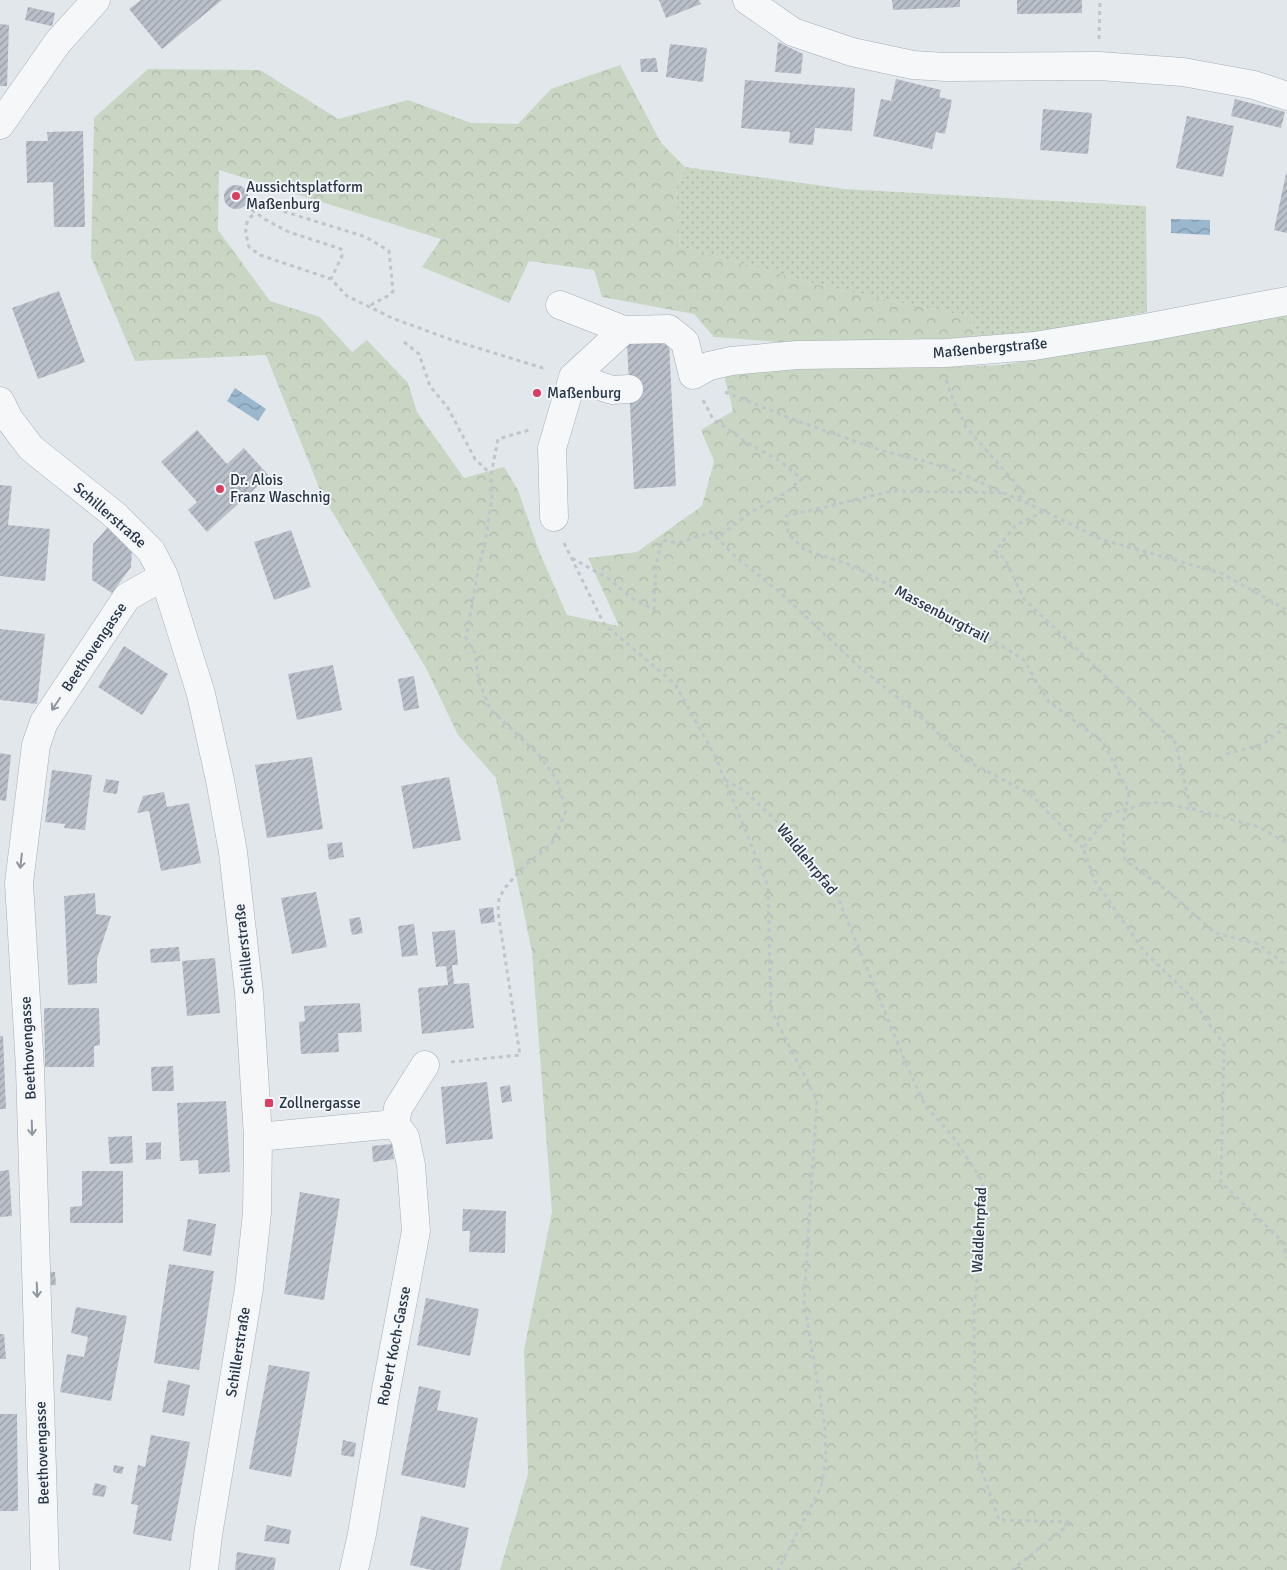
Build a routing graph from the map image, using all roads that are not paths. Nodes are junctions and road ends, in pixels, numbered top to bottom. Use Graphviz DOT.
graph roads {
  1 [pos="96,0"];
  2 [pos="747,0"];
  3 [pos="1287,96"];
  4 [pos="0,125"];
  5 [pos="1287,301"];
  6 [pos="560,305"];
  7 [pos="624,330"];
  8 [pos="573,377"];
  9 [pos="629,389"];
  10 [pos="0,401"];
  11 [pos="554,517"];
  12 [pos="164,576"];
  13 [pos="425,1066"];
  14 [pos="395,1124"];
  15 [pos="258,1137"];
  16 [pos="45,1570"];
  17 [pos="204,1570"];
  18 [pos="354,1570"];
  1 -- 4 [label="street"];
  2 -- 3 [label="street"];
  5 -- 7 [label="street, Maßenbergstraße"];
  6 -- 7 [label="street"];
  7 -- 8 [label="street"];
  8 -- 9 [label="street"];
  8 -- 11 [label="street"];
  10 -- 12 [label="street, Schillerstraße"];
  12 -- 15 [label="street, Schillerstraße"];
  12 -- 16 [label="street, Beethovengasse, one-way"];
  13 -- 14 [label="street"];
  14 -- 15 [label="street"];
  14 -- 18 [label="street, Robert Koch-Gasse"];
  15 -- 17 [label="street, Schillerstraße"];
}
